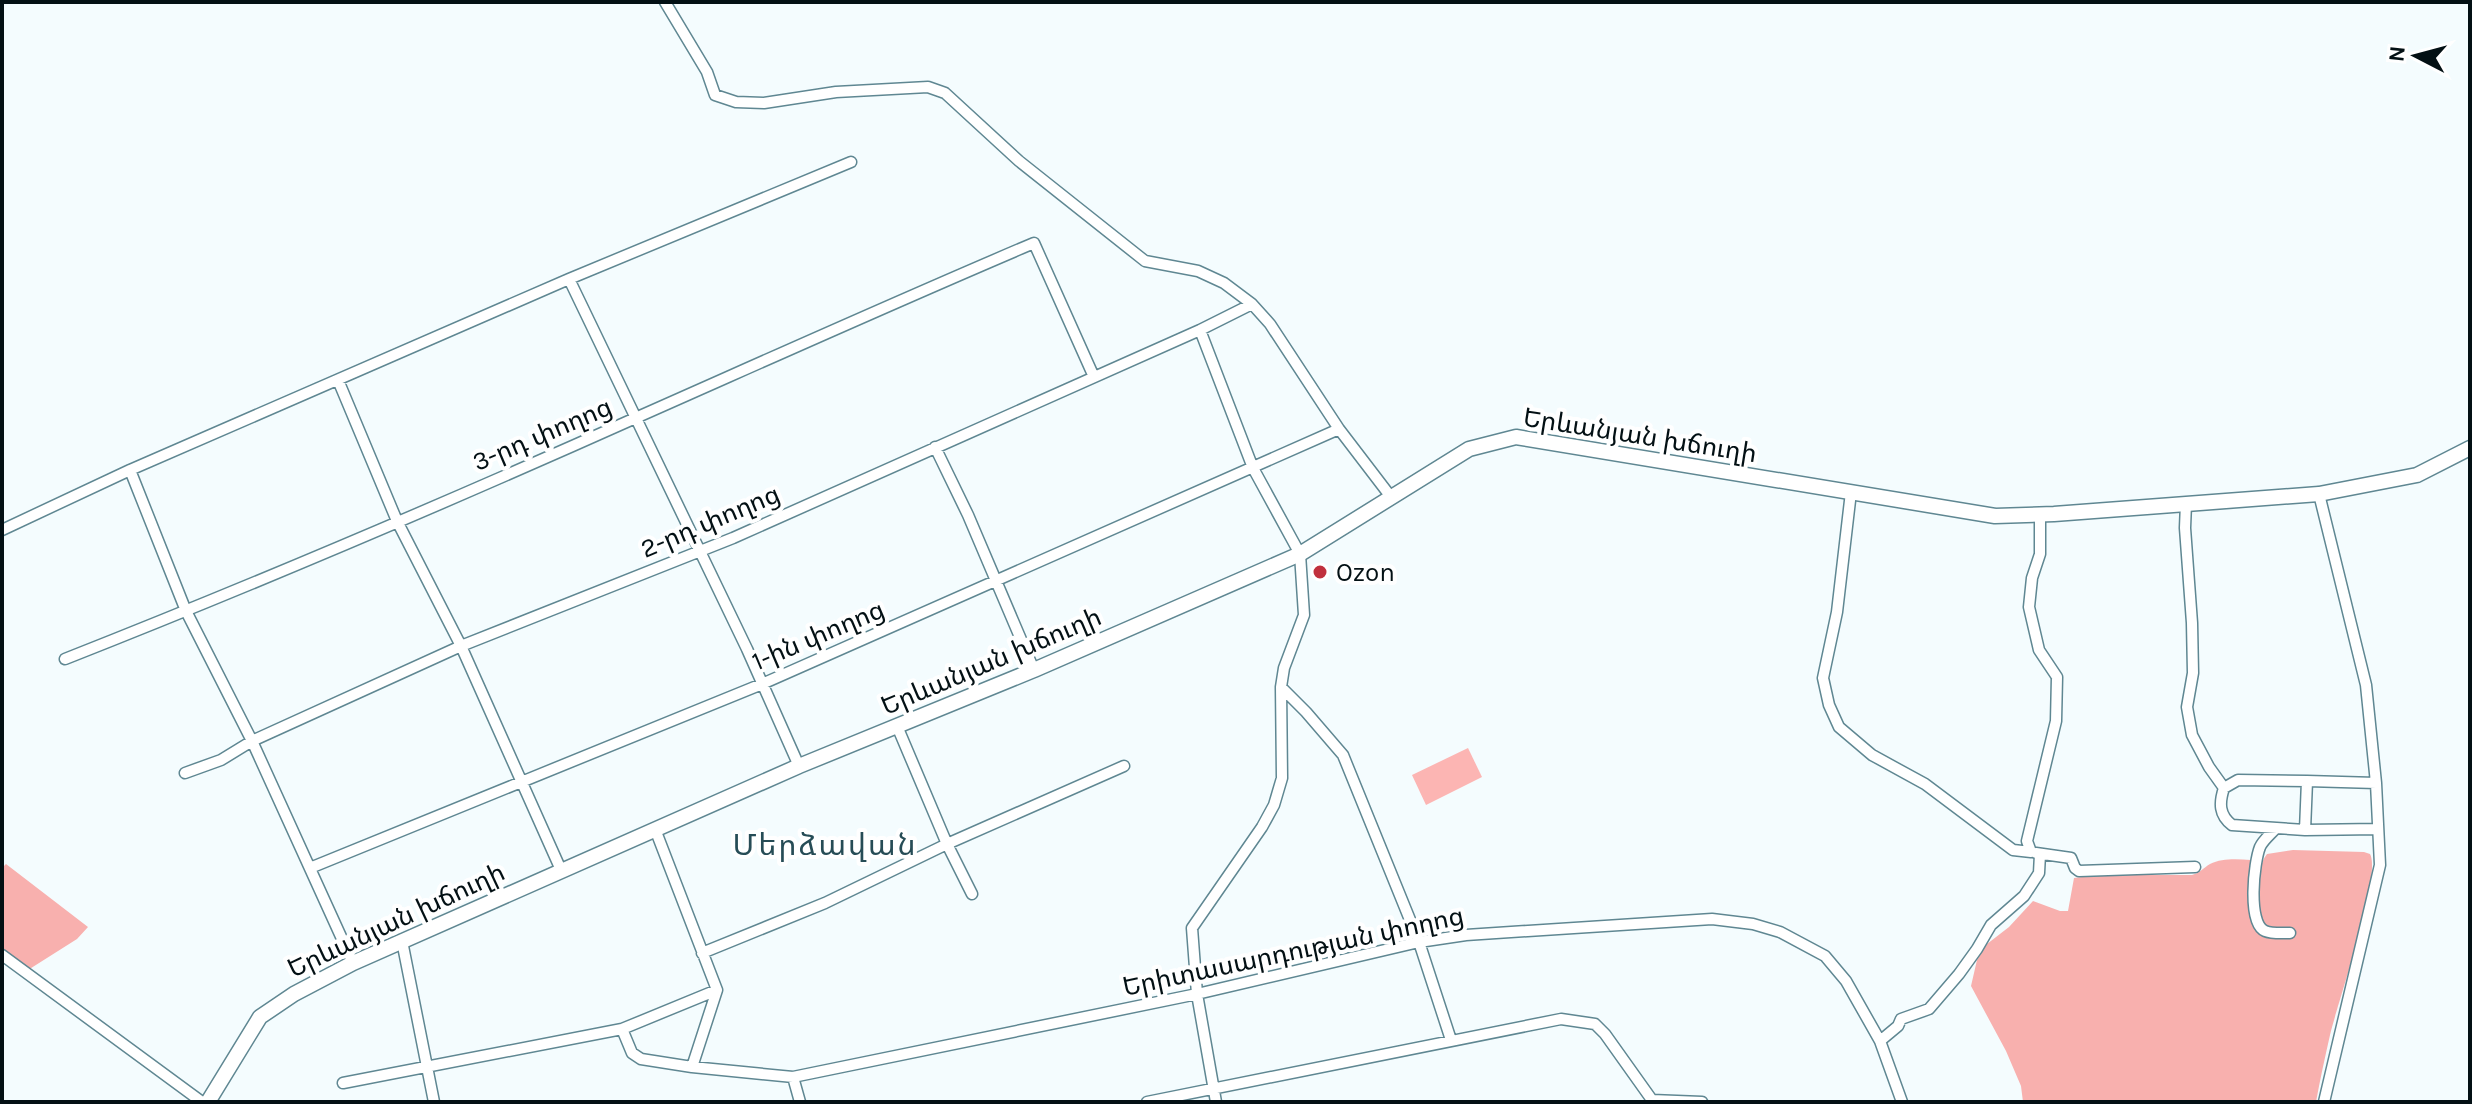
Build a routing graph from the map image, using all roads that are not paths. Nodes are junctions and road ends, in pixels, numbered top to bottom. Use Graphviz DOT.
graph roads {
  1 [pos="665,2"];
  2 [pos="851,162"];
  3 [pos="569,279"];
  4 [pos="1252,304"];
  5 [pos="1200,330"];
  6 [pos="1094,377"];
  7 [pos="338,380"];
  8 [pos="636,418"];
  9 [pos="1339,429"];
  10 [pos="935,447"];
  11 [pos="2470,448"];
  12 [pos="1253,468"];
  13 [pos="130,470"];
  14 [pos="1851,492"];
  15 [pos="2319,494"];
  16 [pos="1391,497"];
  17 [pos="2186,503"];
  18 [pos="2040,514"];
  19 [pos="397,521"];
  20 [pos="2,530"];
  21 [pos="699,552"];
  22 [pos="1300,554"];
  23 [pos="997,581"];
  24 [pos="186,611"];
  25 [pos="461,646"];
  26 [pos="65,659"];
  27 [pos="1034,670"];
  28 [pos="762,684"];
  29 [pos="1281,687"];
  30 [pos="897,726"];
  31 [pos="252,741"];
  32 [pos="799,766"];
  33 [pos="1124,766"];
  34 [pos="185,773"];
  35 [pos="2307,781"];
  36 [pos="522,782"];
  37 [pos="2376,783"];
  38 [pos="2224,788"];
  39 [pos="2276,828"];
  40 [pos="655,829"];
  41 [pos="2378,829"];
  42 [pos="2305,830"];
  43 [pos="947,844"];
  44 [pos="2036,853"];
  45 [pos="2195,867"];
  46 [pos="310,868"];
  47 [pos="561,870"];
  48 [pos="972,894"];
  49 [pos="2290,933"];
  50 [pos="402,941"];
  51 [pos="1419,942"];
  52 [pos="702,953"];
  53 [pos="2,955"];
  54 [pos="353,963"];
  55 [pos="717,990"];
  56 [pos="1197,994"];
  57 [pos="622,1029"];
  58 [pos="1451,1040"];
  59 [pos="1880,1041"];
  60 [pos="427,1067"];
  61 [pos="692,1067"];
  62 [pos="793,1077"];
  63 [pos="343,1083"];
  64 [pos="1214,1090"];
  65 [pos="1651,1101"];
  66 [pos="202,1102"];
  67 [pos="208,1102"];
  68 [pos="434,1102"];
  69 [pos="800,1102"];
  70 [pos="1147,1102"];
  71 [pos="1216,1102"];
  72 [pos="1702,1102"];
  73 [pos="1902,1102"];
  74 [pos="2324,1102"];
  1 -- 4 [label="street"];
  2 -- 3 [label="street"];
  3 -- 7 [label="street"];
  3 -- 8 [label="street"];
  4 -- 5 [label="street, 2-րդ փողոց"];
  4 -- 9 [label="street"];
  5 -- 6 [label="street, 2-րդ փողոց"];
  5 -- 12 [label="street"];
  6 -- 8 [label="street, 3-րդ փողոց"];
  6 -- 10 [label="street, 2-րդ փողոց"];
  7 -- 13 [label="street"];
  7 -- 19 [label="street"];
  8 -- 19 [label="street, 3-րդ փողոց"];
  8 -- 21 [label="street"];
  9 -- 12 [label="street, 1-ին փողոց"];
  9 -- 16 [label="street"];
  10 -- 21 [label="street, 2-րդ փողոց"];
  10 -- 23 [label="street"];
  11 -- 15 [label="main road, Երևանյան խճուղի"];
  12 -- 22 [label="street"];
  12 -- 23 [label="street, 1-ին փողոց"];
  13 -- 20 [label="street"];
  13 -- 24 [label="street"];
  14 -- 16 [label="main road, Երևանյան խճուղի"];
  14 -- 18 [label="main road, Երևանյան խճուղի"];
  14 -- 44 [label="street"];
  15 -- 17 [label="main road, Երևանյան խճուղի"];
  15 -- 37 [label="street"];
  16 -- 22 [label="main road, Երևանյան խճուղի"];
  17 -- 18 [label="main road, Երևանյան խճուղի"];
  17 -- 38 [label="street"];
  18 -- 44 [label="street"];
  19 -- 24 [label="street, 3-րդ փողոց"];
  19 -- 25 [label="street"];
  21 -- 25 [label="street, 2-րդ փողոց"];
  21 -- 28 [label="street"];
  22 -- 27 [label="main road, Երևանյան խճուղի"];
  22 -- 29 [label="street"];
  23 -- 27 [label="street"];
  23 -- 28 [label="street, 1-ին փողոց"];
  24 -- 26 [label="street, 3-րդ փողոց"];
  24 -- 31 [label="street"];
  25 -- 31 [label="street, 2-րդ փողոց"];
  25 -- 36 [label="street"];
  27 -- 30 [label="main road, Երևանյան խճուղի"];
  28 -- 32 [label="street"];
  28 -- 36 [label="street, 1-ին փողոց"];
  29 -- 51 [label="street"];
  29 -- 56 [label="street"];
  30 -- 32 [label="main road, Երևանյան խճուղի"];
  30 -- 43 [label="street"];
  31 -- 34 [label="street, 2-րդ փողոց"];
  31 -- 46 [label="street"];
  32 -- 40 [label="main road, Երևանյան խճուղի"];
  33 -- 43 [label="street"];
  35 -- 37 [label="street"];
  35 -- 38 [label="street"];
  35 -- 42 [label="street"];
  36 -- 46 [label="street, 1-ին փողոց"];
  36 -- 47 [label="street"];
  37 -- 41 [label="street"];
  38 -- 39 [label="street"];
  39 -- 42 [label="street"];
  39 -- 49 [label="street"];
  40 -- 47 [label="main road, Երևանյան խճուղի"];
  40 -- 52 [label="street"];
  41 -- 42 [label="street"];
  41 -- 74 [label="street"];
  43 -- 48 [label="street"];
  43 -- 52 [label="street"];
  44 -- 45 [label="street"];
  44 -- 59 [label="street"];
  46 -- 54 [label="street"];
  47 -- 50 [label="main road, Երևանյան խճուղի"];
  50 -- 54 [label="main road, Երևանյան խճուղի"];
  50 -- 60 [label="street"];
  51 -- 56 [label="street, Երիտասարդության փողոց"];
  51 -- 58 [label="street"];
  51 -- 59 [label="street, Երիտասարդության փողոց"];
  52 -- 55 [label="street"];
  53 -- 66 [label="street"];
  54 -- 67 [label="main road, Երևանյան խճուղի"];
  55 -- 57 [label="street"];
  55 -- 61 [label="street"];
  56 -- 62 [label="street, Երիտասարդության փողոց"];
  56 -- 64 [label="street"];
  57 -- 60 [label="street"];
  57 -- 61 [label="street, Երիտասարդության փողոց"];
  58 -- 64 [label="street"];
  58 -- 65 [label="street"];
  59 -- 73 [label="street, Երիտասարդության փողոց"];
  60 -- 63 [label="street"];
  60 -- 68 [label="street"];
  61 -- 62 [label="street, Երիտասարդության փողոց"];
  62 -- 69 [label="street"];
  64 -- 70 [label="street"];
  64 -- 71 [label="street"];
  65 -- 72 [label="street"];
}
